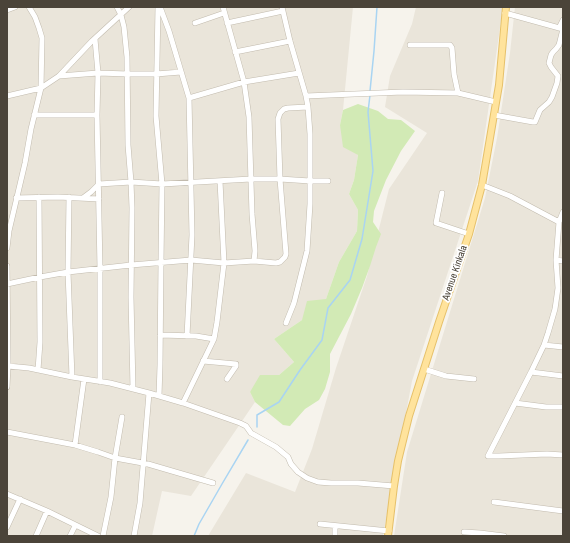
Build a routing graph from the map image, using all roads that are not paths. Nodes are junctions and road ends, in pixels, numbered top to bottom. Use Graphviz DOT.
graph roads {
  1 [pos="15,7"];
  2 [pos="29,7"];
  3 [pos="117,7"];
  4 [pos="129,7"];
  5 [pos="159,7"];
  6 [pos="223,7"];
  7 [pos="282,9"];
  8 [pos="7,10"];
  9 [pos="506,10"];
  10 [pos="224,13"];
  11 [pos="121,15"];
  12 [pos="563,20"];
  13 [pos="195,23"];
  14 [pos="227,24"];
  15 [pos="562,29"];
  16 [pos="96,39"];
  17 [pos="290,41"];
  18 [pos="410,45"];
  19 [pos="235,52"];
  20 [pos="181,72"];
  21 [pos="98,73"];
  22 [pos="299,73"];
  23 [pos="128,74"];
  24 [pos="156,74"];
  25 [pos="59,76"];
  26 [pos="244,82"];
  27 [pos="41,88"];
  28 [pos="458,93"];
  29 [pos="7,96"];
  30 [pos="306,96"];
  31 [pos="189,98"];
  32 [pos="496,102"];
  33 [pos="308,106"];
  34 [pos="34,115"];
  35 [pos="97,115"];
  36 [pos="494,115"];
  37 [pos="251,179"];
  38 [pos="280,179"];
  39 [pos="220,181"];
  40 [pos="310,181"];
  41 [pos="328,181"];
  42 [pos="131,182"];
  43 [pos="192,182"];
  44 [pos="99,184"];
  45 [pos="162,184"];
  46 [pos="482,185"];
  47 [pos="442,193"];
  48 [pos="39,197"];
  49 [pos="69,197"];
  50 [pos="16,198"];
  51 [pos="83,198"];
  52 [pos="99,199"];
  53 [pos="563,212"];
  54 [pos="559,222"];
  55 [pos="469,234"];
  56 [pos="7,248"];
  57 [pos="191,260"];
  58 [pos="556,260"];
  59 [pos="563,261"];
  60 [pos="161,262"];
  61 [pos="254,262"];
  62 [pos="224,263"];
  63 [pos="131,265"];
  64 [pos="7,266"];
  65 [pos="100,268"];
  66 [pos="68,272"];
  67 [pos="40,277"];
  68 [pos="7,284"];
  69 [pos="286,323"];
  70 [pos="8,330"];
  71 [pos="160,335"];
  72 [pos="187,336"];
  73 [pos="214,338"];
  74 [pos="544,344"];
  75 [pos="563,347"];
  76 [pos="8,358"];
  77 [pos="203,361"];
  78 [pos="8,366"];
  79 [pos="424,369"];
  80 [pos="38,370"];
  81 [pos="531,372"];
  82 [pos="563,376"];
  83 [pos="72,377"];
  84 [pos="84,379"];
  85 [pos="227,379"];
  86 [pos="474,379"];
  87 [pos="100,382"];
  88 [pos="7,387"];
  89 [pos="133,389"];
  90 [pos="149,393"];
  91 [pos="159,396"];
  92 [pos="183,403"];
  93 [pos="515,403"];
  94 [pos="563,407"];
  95 [pos="122,417"];
  96 [pos="7,432"];
  97 [pos="75,445"];
  98 [pos="563,455"];
  99 [pos="115,458"];
  100 [pos="144,464"];
  101 [pos="213,483"];
  102 [pos="394,486"];
  103 [pos="7,494"];
  104 [pos="20,499"];
  105 [pos="494,502"];
  106 [pos="47,511"];
  107 [pos="563,511"];
  108 [pos="320,524"];
  109 [pos="75,526"];
  110 [pos="336,526"];
  111 [pos="7,527"];
  112 [pos="464,532"];
  113 [pos="388,533"];
  114 [pos="36,536"];
  115 [pos="70,536"];
  116 [pos="98,536"];
  117 [pos="103,536"];
  118 [pos="134,536"];
  119 [pos="335,536"];
  120 [pos="504,536"];
  1 -- 8 [label="street"];
  2 -- 27 [label="street"];
  3 -- 11 [label="street"];
  4 -- 11 [label="street"];
  5 -- 20 [label="street"];
  5 -- 24 [label="street"];
  6 -- 10 [label="street"];
  7 -- 14 [label="street"];
  7 -- 17 [label="street"];
  9 -- 15 [label="street"];
  9 -- 32 [label="main road, Avenue Kinkala"];
  10 -- 13 [label="street"];
  10 -- 14 [label="street"];
  11 -- 16 [label="street"];
  11 -- 23 [label="street"];
  12 -- 15 [label="street"];
  14 -- 19 [label="street"];
  15 -- 36 [label="street"];
  16 -- 21 [label="street"];
  16 -- 25 [label="street"];
  17 -- 19 [label="street"];
  17 -- 22 [label="street"];
  18 -- 28 [label="street"];
  19 -- 26 [label="street"];
  20 -- 24 [label="street"];
  20 -- 31 [label="street"];
  21 -- 23 [label="street"];
  21 -- 25 [label="street"];
  21 -- 35 [label="street"];
  22 -- 26 [label="street"];
  22 -- 30 [label="street"];
  23 -- 24 [label="street"];
  23 -- 42 [label="street"];
  24 -- 45 [label="street"];
  25 -- 27 [label="street"];
  26 -- 31 [label="street"];
  26 -- 37 [label="street"];
  27 -- 29 [label="street"];
  27 -- 34 [label="street"];
  28 -- 30 [label="street"];
  28 -- 32 [label="street"];
  30 -- 33 [label="street"];
  31 -- 43 [label="street"];
  32 -- 36 [label="main road, Avenue Kinkala"];
  33 -- 38 [label="street"];
  33 -- 40 [label="street"];
  34 -- 35 [label="street"];
  34 -- 50 [label="street"];
  35 -- 44 [label="street"];
  36 -- 46 [label="main road, Avenue Kinkala"];
  37 -- 38 [label="street"];
  37 -- 39 [label="street"];
  37 -- 61 [label="street"];
  38 -- 40 [label="street"];
  38 -- 61 [label="street"];
  39 -- 43 [label="street"];
  39 -- 62 [label="street"];
  40 -- 41 [label="street"];
  40 -- 69 [label="street"];
  42 -- 44 [label="street"];
  42 -- 45 [label="street"];
  42 -- 63 [label="street"];
  43 -- 45 [label="street"];
  43 -- 57 [label="street"];
  44 -- 51 [label="street"];
  44 -- 52 [label="street"];
  45 -- 60 [label="street"];
  46 -- 54 [label="street"];
  46 -- 55 [label="main road, Avenue Kinkala"];
  47 -- 55 [label="street"];
  48 -- 49 [label="street"];
  48 -- 50 [label="street"];
  48 -- 67 [label="street"];
  49 -- 51 [label="street"];
  49 -- 66 [label="street"];
  50 -- 56 [label="street"];
  51 -- 52 [label="street"];
  52 -- 65 [label="street"];
  53 -- 54 [label="street"];
  54 -- 58 [label="street"];
  55 -- 79 [label="main road, Avenue Kinkala"];
  57 -- 60 [label="street"];
  57 -- 62 [label="street"];
  57 -- 72 [label="street"];
  58 -- 59 [label="street"];
  58 -- 74 [label="street"];
  60 -- 63 [label="street"];
  60 -- 71 [label="street"];
  61 -- 62 [label="street"];
  62 -- 73 [label="street"];
  63 -- 65 [label="street"];
  63 -- 89 [label="street"];
  64 -- 68 [label="street"];
  65 -- 66 [label="street"];
  65 -- 87 [label="street"];
  66 -- 67 [label="street"];
  66 -- 83 [label="street"];
  67 -- 68 [label="street"];
  67 -- 80 [label="street"];
  68 -- 70 [label="street"];
  70 -- 76 [label="street"];
  71 -- 72 [label="street"];
  71 -- 91 [label="street"];
  72 -- 73 [label="street"];
  73 -- 77 [label="street"];
  74 -- 75 [label="street"];
  74 -- 81 [label="street"];
  76 -- 78 [label="street"];
  77 -- 85 [label="street"];
  77 -- 92 [label="street"];
  78 -- 80 [label="street"];
  78 -- 88 [label="street"];
  79 -- 86 [label="street"];
  79 -- 102 [label="main road, Avenue Kinkala"];
  80 -- 83 [label="street"];
  81 -- 82 [label="street"];
  81 -- 93 [label="street"];
  83 -- 84 [label="street"];
  84 -- 87 [label="street"];
  84 -- 97 [label="street"];
  87 -- 89 [label="street"];
  89 -- 90 [label="street"];
  90 -- 91 [label="street"];
  90 -- 100 [label="street"];
  91 -- 92 [label="street"];
  92 -- 102 [label="street"];
  93 -- 94 [label="street"];
  93 -- 98 [label="street"];
  95 -- 99 [label="street"];
  96 -- 97 [label="street"];
  97 -- 99 [label="street"];
  99 -- 100 [label="street"];
  99 -- 117 [label="street"];
  100 -- 101 [label="street"];
  100 -- 118 [label="street"];
  102 -- 113 [label="main road, Avenue Kinkala"];
  103 -- 104 [label="street"];
  104 -- 106 [label="street"];
  104 -- 111 [label="street"];
  105 -- 107 [label="street"];
  106 -- 109 [label="street"];
  106 -- 114 [label="street"];
  108 -- 110 [label="street"];
  109 -- 115 [label="street"];
  109 -- 116 [label="street"];
  110 -- 113 [label="street"];
  110 -- 119 [label="street"];
  112 -- 120 [label="street"];
}
